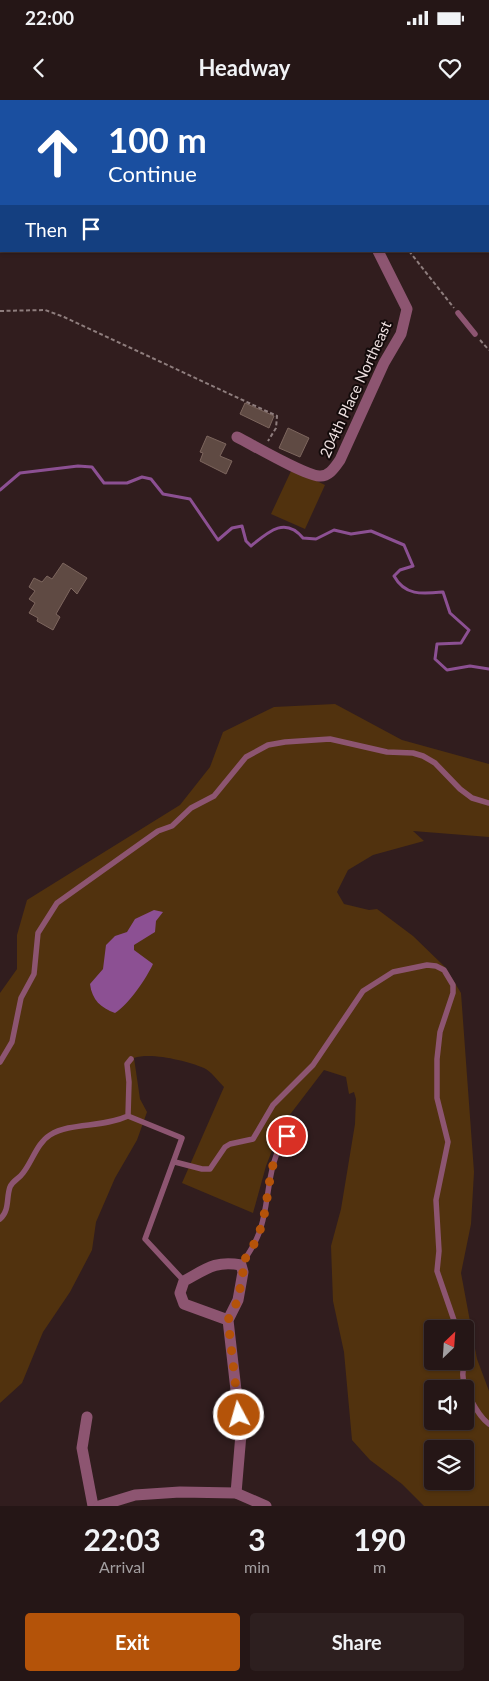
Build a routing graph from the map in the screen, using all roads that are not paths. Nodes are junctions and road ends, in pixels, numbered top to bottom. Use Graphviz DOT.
graph roads {
  1 [pos="378,252"];
  2 [pos="458,313"];
  3 [pos="475,334"];
  4 [pos="237,436"];
  5 [pos="489,803"];
  6 [pos="132,1059"];
  7 [pos="0,1062"];
  8 [pos="128,1116"];
  9 [pos="287,1136"];
  10 [pos="175,1162"];
  11 [pos="0,1220"];
  12 [pos="241,1265"];
  13 [pos="184,1281"];
  14 [pos="228,1320"];
  15 [pos="453,1320"];
  16 [pos="464,1370"];
  17 [pos="87,1417"];
  18 [pos="489,1424"];
  19 [pos="236,1493"];
  20 [pos="93,1506"];
  21 [pos="99,1506"];
  22 [pos="266,1506"];
  1 -- 4 [label="street, 204th Place Northeast"];
  2 -- 3 [label="lane"];
  5 -- 7 [label="lane"];
  6 -- 8 [label="lane"];
  8 -- 10 [label="lane"];
  8 -- 11 [label="lane"];
  9 -- 12 [label="lane"];
  10 -- 13 [label="lane"];
  10 -- 15 [label="lane"];
  12 -- 13 [label="street"];
  12 -- 14 [label="street"];
  13 -- 14 [label="street"];
  14 -- 19 [label="street"];
  16 -- 18 [label="lane"];
  17 -- 20 [label="street"];
  19 -- 21 [label="street"];
  19 -- 22 [label="street"];
}
